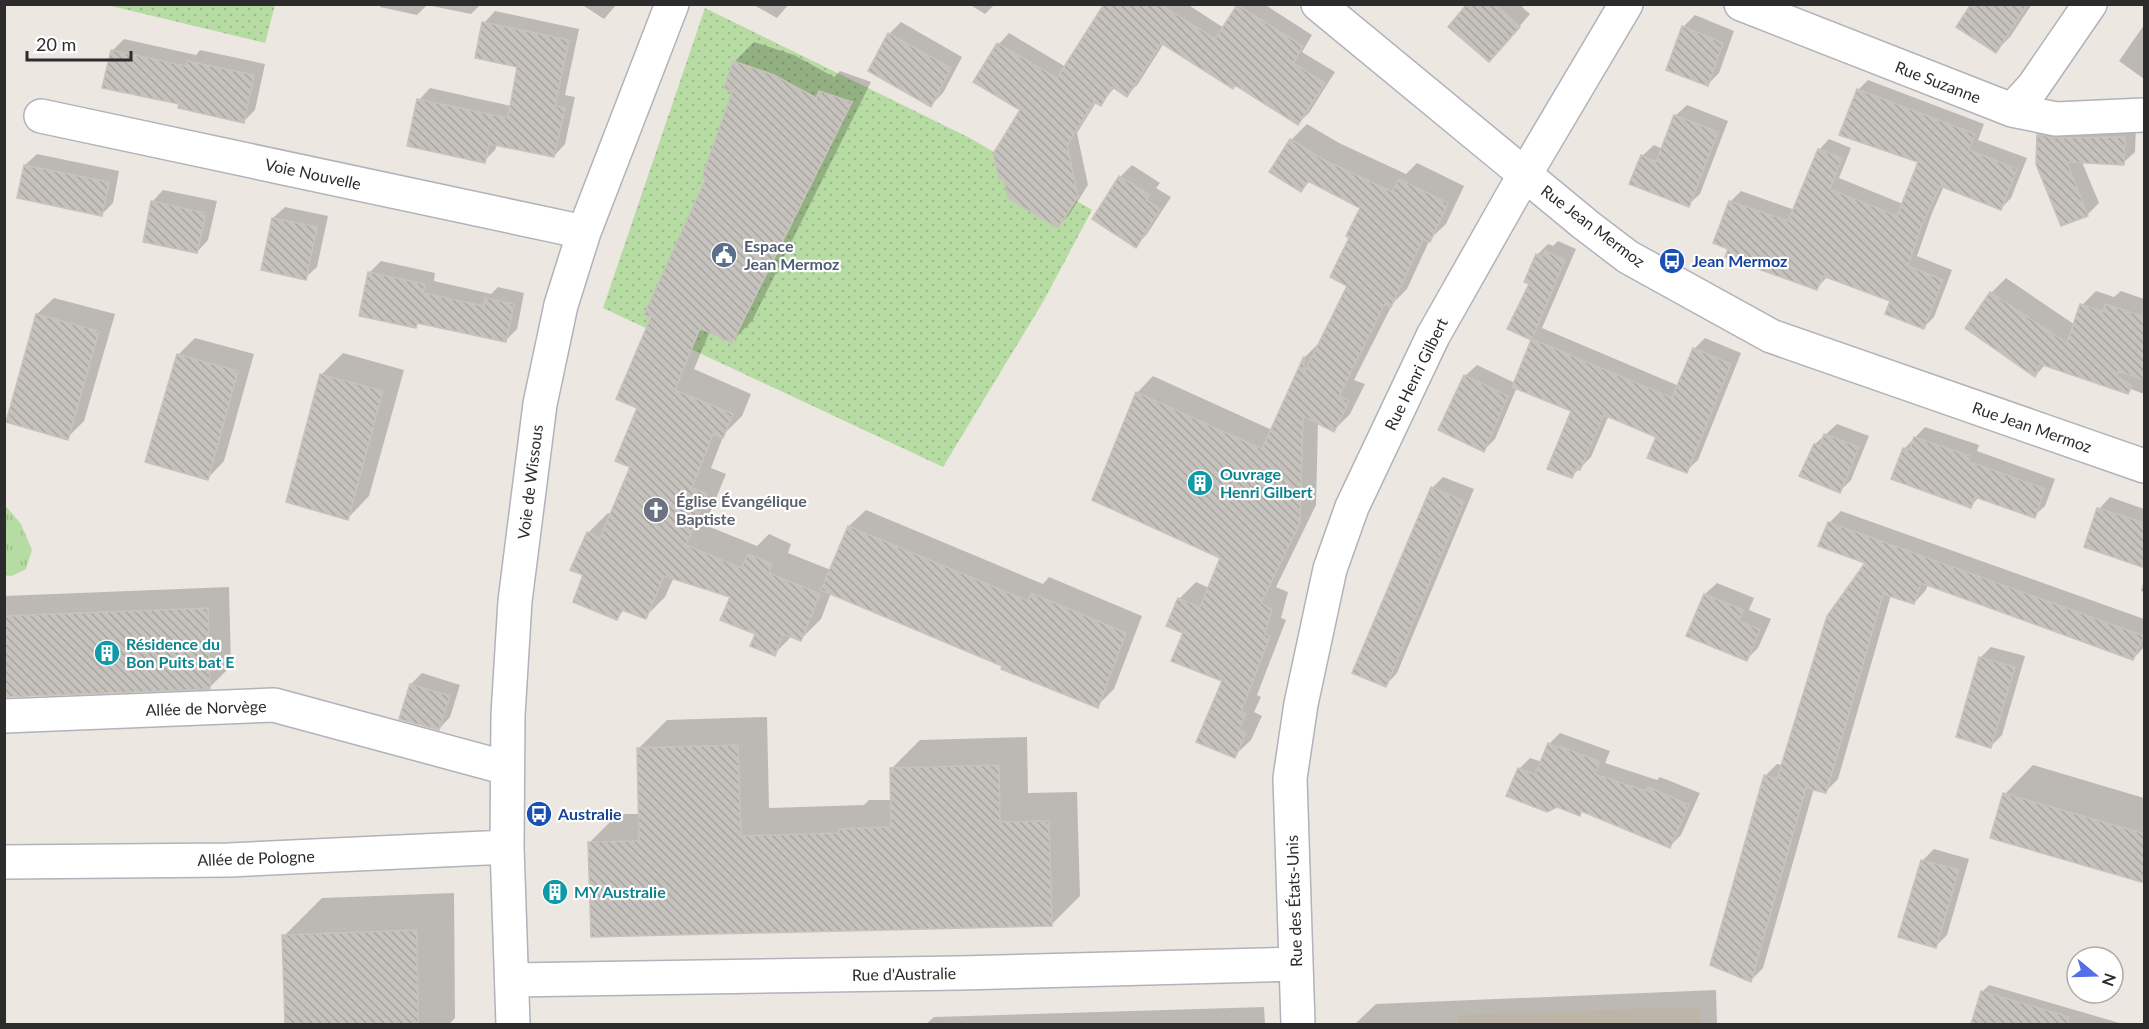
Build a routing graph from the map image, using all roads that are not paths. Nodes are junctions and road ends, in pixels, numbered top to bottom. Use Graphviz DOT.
graph roads {
  1 [pos="672,4"];
  2 [pos="1318,4"];
  3 [pos="1626,4"];
  4 [pos="1741,4"];
  5 [pos="2090,4"];
  6 [pos="2012,110"];
  7 [pos="2145,115"];
  8 [pos="41,116"];
  9 [pos="1525,174"];
  10 [pos="584,232"];
  11 [pos="2145,466"];
  12 [pos="4,716"];
  13 [pos="507,768"];
  14 [pos="1290,778"];
  15 [pos="507,847"];
  16 [pos="4,862"];
  17 [pos="1296,964"];
  18 [pos="512,980"];
  19 [pos="513,1024"];
  20 [pos="1298,1024"];
  1 -- 10 [label="street, Voie de Wissous"];
  2 -- 9 [label="street, Rue Jean Mermoz"];
  3 -- 9 [label="street, Rue Henri Gilbert"];
  4 -- 6 [label="street, Rue Suzanne"];
  5 -- 6 [label="street"];
  6 -- 7 [label="street, Rue Suzanne"];
  8 -- 10 [label="street, Voie Nouvelle"];
  9 -- 11 [label="street, Rue Jean Mermoz"];
  9 -- 14 [label="street, Rue Henri Gilbert"];
  10 -- 13 [label="street, Voie de Wissous"];
  12 -- 13 [label="street, Allée de Norvège"];
  13 -- 15 [label="street, Voie de Wissous"];
  14 -- 17 [label="street, Rue des États-Unis"];
  15 -- 16 [label="street, Allée de Pologne"];
  15 -- 18 [label="street, Voie de Wissous"];
  17 -- 18 [label="street, Rue d'Australie"];
  17 -- 20 [label="street, Rue des États-Unis"];
  18 -- 19 [label="street, Voie de Wissous"];
}
